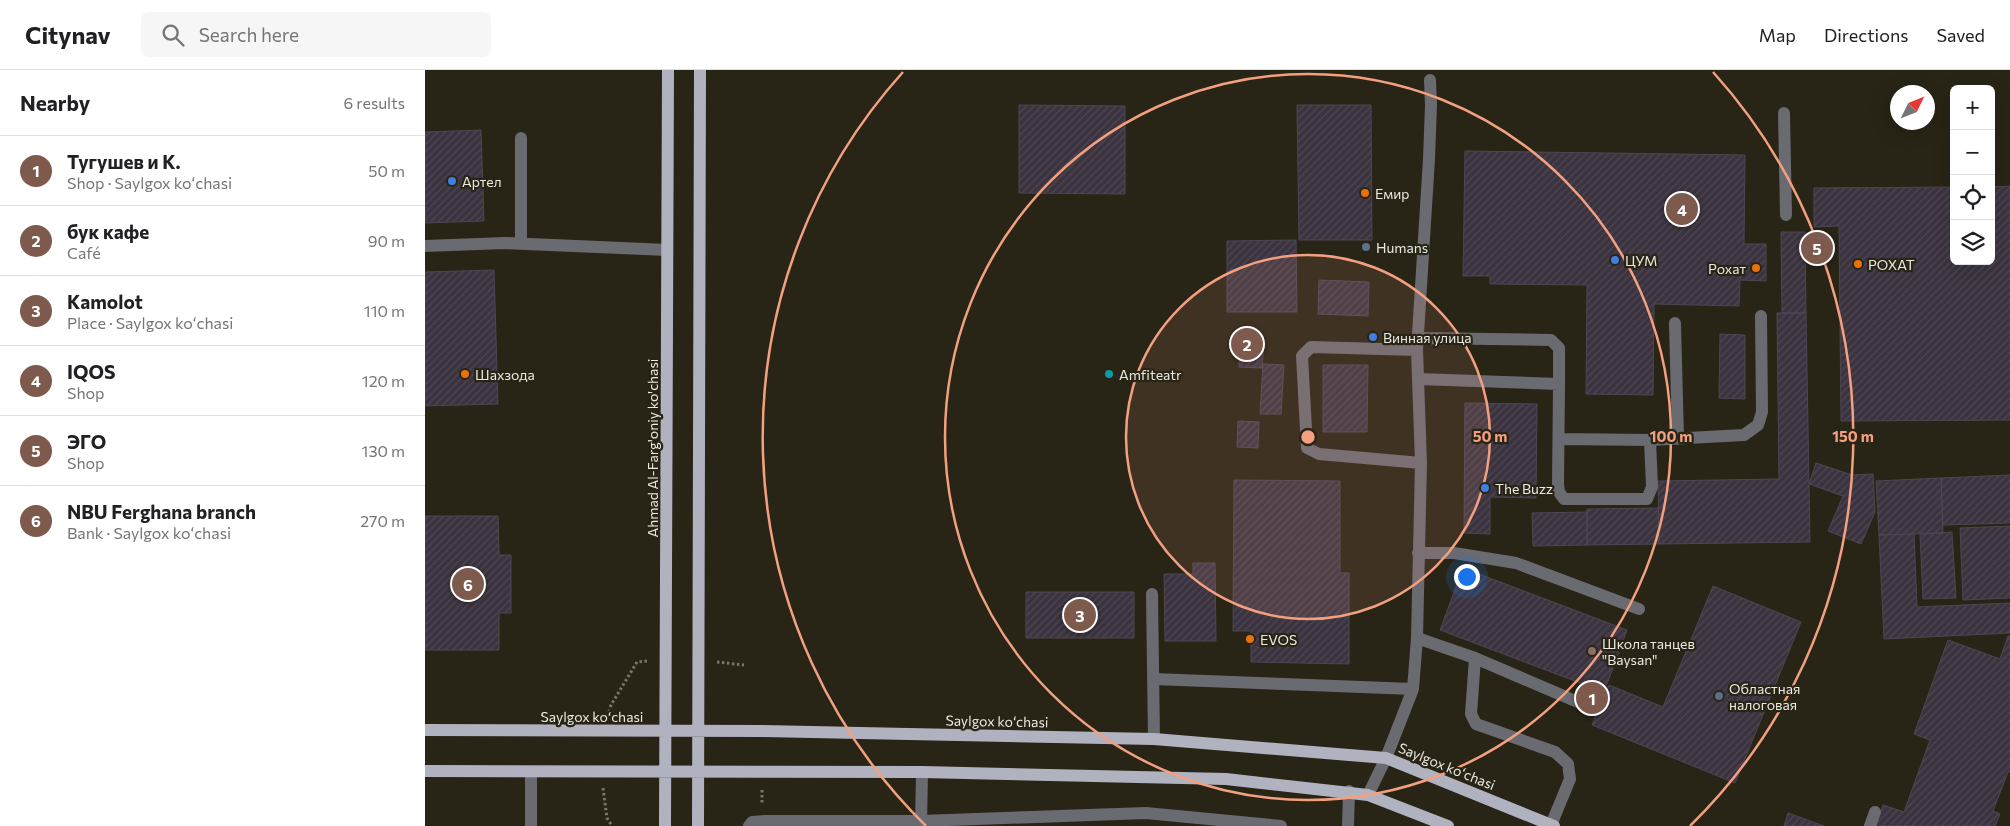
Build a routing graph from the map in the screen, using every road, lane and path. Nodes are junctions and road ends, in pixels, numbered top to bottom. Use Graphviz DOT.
graph roads {
  1 [pos="667,70"];
  2 [pos="700,70"];
  3 [pos="1430,80"];
  4 [pos="1784,113"];
  5 [pos="521,138"];
  6 [pos="1786,215"];
  7 [pos="521,244"];
  8 [pos="425,246"];
  9 [pos="667,250"];
  10 [pos="1761,316"];
  11 [pos="1675,323"];
  12 [pos="1418,344"];
  13 [pos="1418,379"];
  14 [pos="1559,384"];
  15 [pos="1678,438"];
  16 [pos="1559,440"];
  17 [pos="1650,440"];
  18 [pos="1421,463"];
  19 [pos="1418,553"];
  20 [pos="1152,594"];
  21 [pos="1639,609"];
  22 [pos="1417,638"];
  23 [pos="666,658"];
  24 [pos="1475,658"];
  25 [pos="699,660"];
  26 [pos="744,665"];
  27 [pos="1153,679"];
  28 [pos="1413,689"];
  29 [pos="1587,706"];
  30 [pos="425,730"];
  31 [pos="603,731"];
  32 [pos="666,731"];
  33 [pos="699,731"];
  34 [pos="1154,740"];
  35 [pos="1386,758"];
  36 [pos="698,771"];
  37 [pos="425,772"];
  38 [pos="531,772"];
  39 [pos="761,772"];
  40 [pos="922,772"];
  41 [pos="601,773"];
  42 [pos="665,773"];
  43 [pos="1349,792"];
  44 [pos="1368,795"];
  45 [pos="1875,812"];
  46 [pos="763,821"];
  47 [pos="921,824"];
  48 [pos="1553,825"];
  49 [pos="531,826"];
  50 [pos="612,826"];
  51 [pos="665,826"];
  52 [pos="698,826"];
  53 [pos="749,826"];
  54 [pos="1281,826"];
  55 [pos="1348,826"];
  56 [pos="1448,826"];
  57 [pos="1870,826"];
  1 -- 9 [label="main road, Ahmad Al-Farg'oniy ko'chasi"];
  2 -- 25 [label="main road"];
  3 -- 12 [label="street"];
  4 -- 6 [label="street"];
  5 -- 7 [label="street"];
  7 -- 8 [label="street"];
  7 -- 9 [label="street"];
  9 -- 23 [label="main road, Ahmad Al-Farg'oniy ko'chasi"];
  10 -- 15 [label="street"];
  11 -- 15 [label="street"];
  12 -- 13 [label="street"];
  12 -- 14 [label="street"];
  12 -- 18 [label="street"];
  13 -- 14 [label="street"];
  13 -- 18 [label="street"];
  14 -- 16 [label="street"];
  15 -- 17 [label="street"];
  16 -- 17 [label="street"];
  16 -- 17 [label="street"];
  18 -- 19 [label="street"];
  19 -- 21 [label="street"];
  19 -- 22 [label="street"];
  20 -- 27 [label="street"];
  22 -- 24 [label="street"];
  22 -- 28 [label="street"];
  23 -- 31 [label="path"];
  23 -- 32 [label="main road, Ahmad Al-Farg'oniy ko'chasi"];
  24 -- 29 [label="street"];
  24 -- 48 [label="street"];
  25 -- 26 [label="path"];
  25 -- 33 [label="main road"];
  27 -- 28 [label="street"];
  27 -- 34 [label="street"];
  28 -- 35 [label="street"];
  30 -- 31 [label="main road, Saylgox koʻchasi"];
  31 -- 32 [label="main road, Saylgox koʻchasi"];
  32 -- 33 [label="main road, Saylgox koʻchasi"];
  32 -- 42 [label="main road, Ahmad Al-Farg'oniy ko'chasi"];
  33 -- 34 [label="main road, Saylgox koʻchasi"];
  33 -- 36 [label="main road"];
  34 -- 35 [label="main road, Saylgox koʻchasi"];
  35 -- 44 [label="street"];
  35 -- 48 [label="main road, Saylgox koʻchasi"];
  36 -- 39 [label="main road"];
  36 -- 42 [label="main road"];
  36 -- 52 [label="main road"];
  37 -- 38 [label="main road"];
  38 -- 41 [label="main road"];
  38 -- 49 [label="street"];
  39 -- 40 [label="main road"];
  39 -- 46 [label="path"];
  40 -- 43 [label="main road"];
  40 -- 47 [label="street"];
  41 -- 42 [label="main road"];
  41 -- 50 [label="path"];
  42 -- 51 [label="main road, Ahmad Al-Farg'oniy ko'chasi"];
  43 -- 44 [label="main road"];
  43 -- 55 [label="street"];
  44 -- 56 [label="main road"];
  45 -- 57 [label="street"];
  46 -- 47 [label="street"];
  46 -- 53 [label="street"];
  47 -- 54 [label="street"];
}
